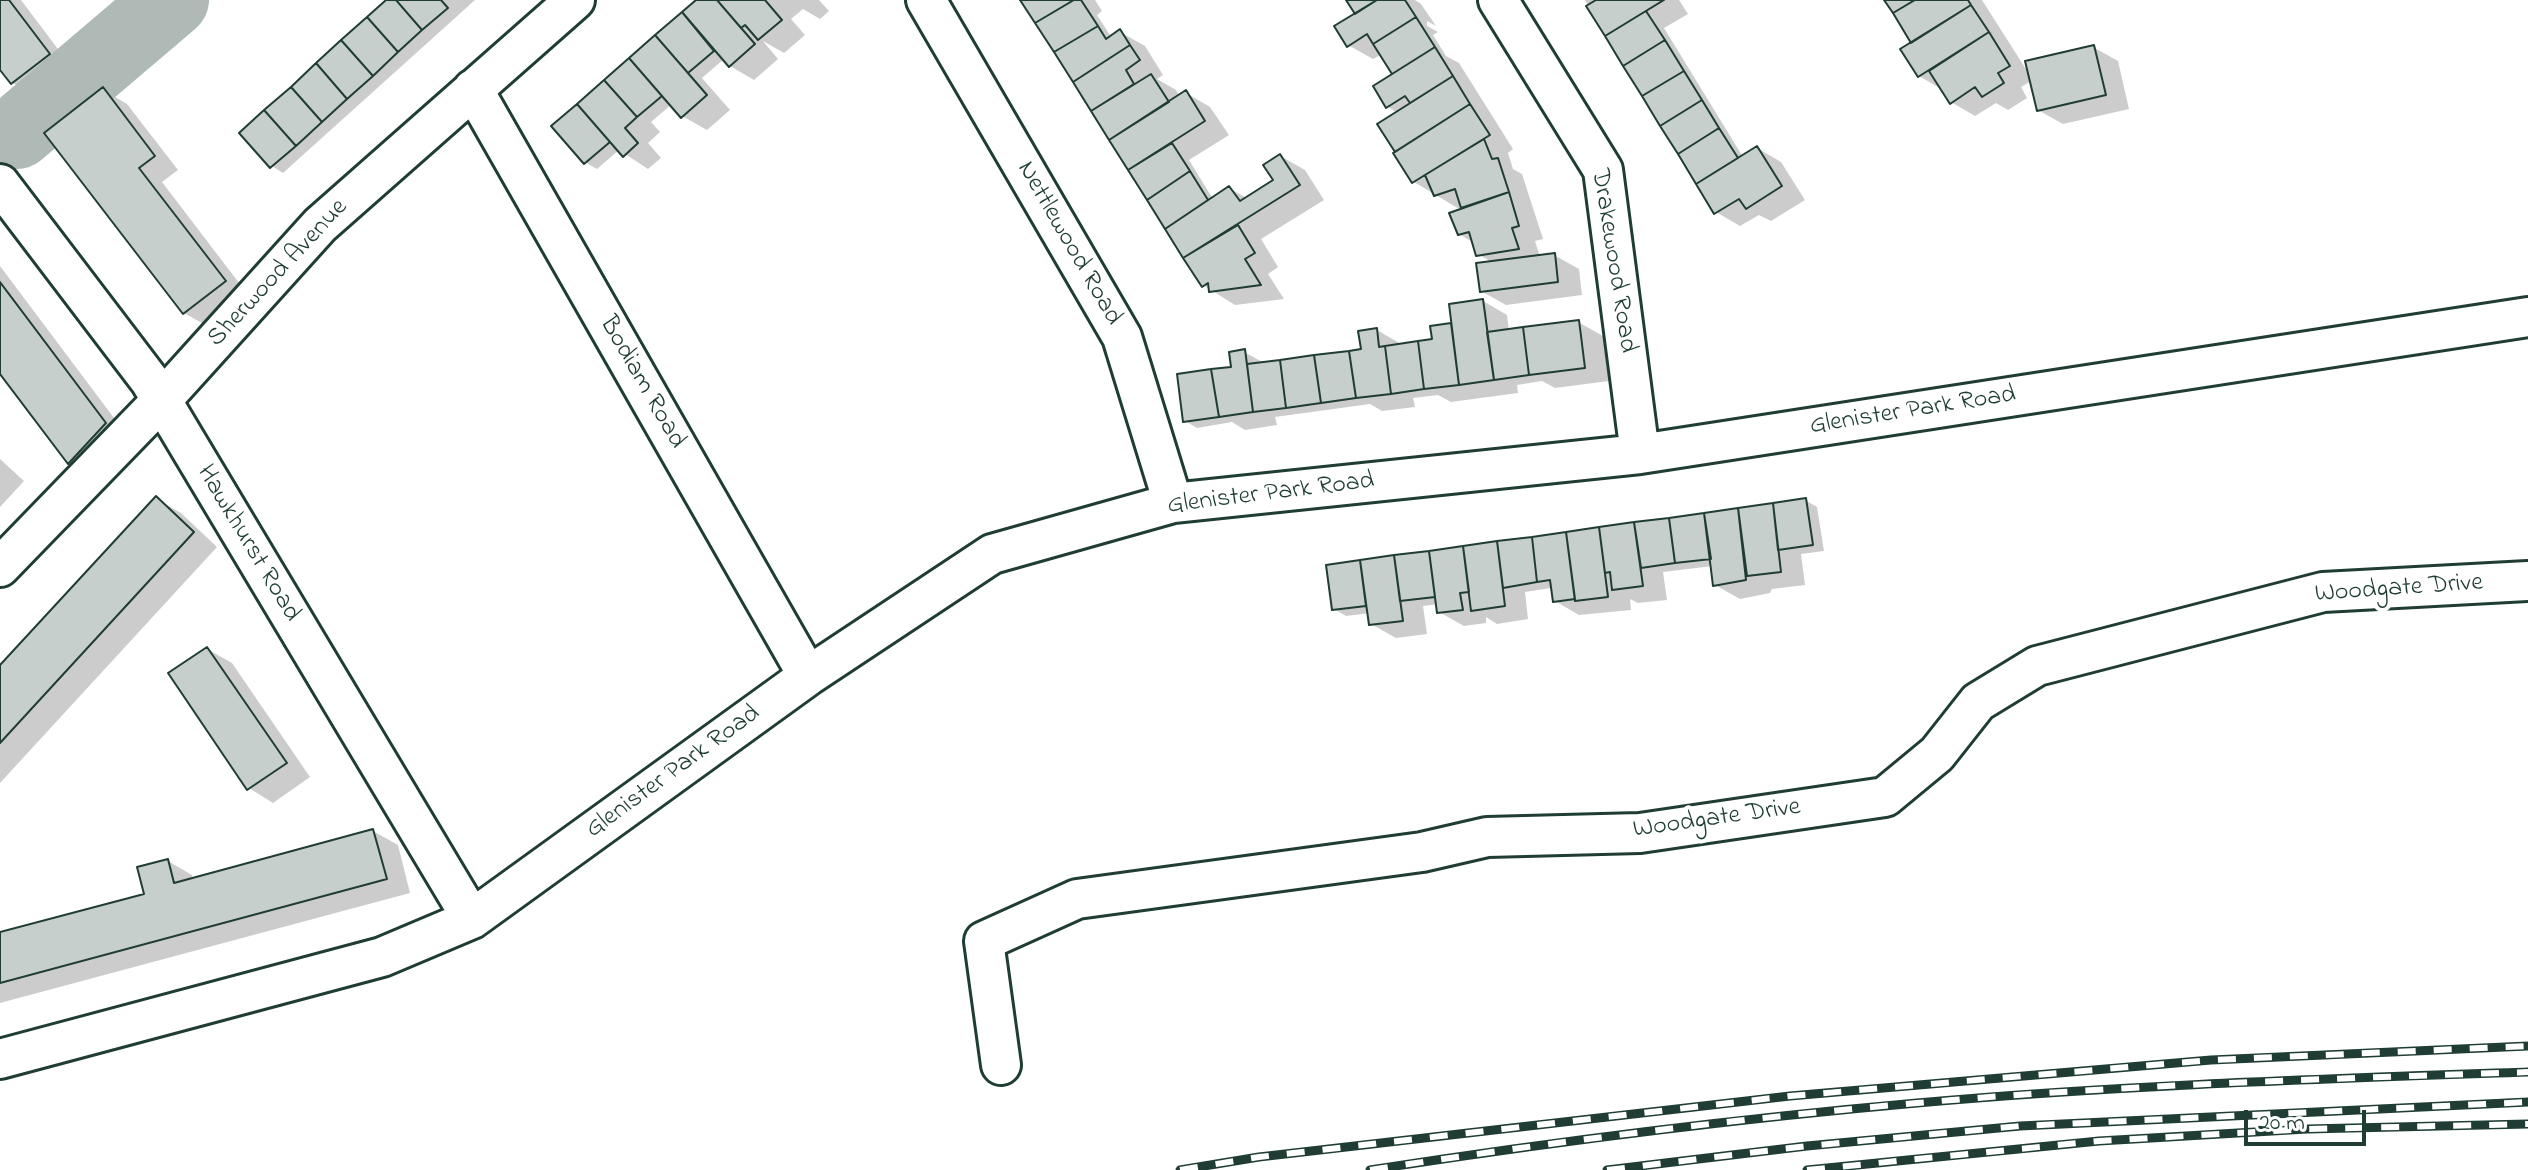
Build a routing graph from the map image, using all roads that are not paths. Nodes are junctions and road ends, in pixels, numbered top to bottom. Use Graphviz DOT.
graph roads {
  1 [pos="575,0"];
  2 [pos="926,0"];
  3 [pos="1498,0"];
  4 [pos="473,89"];
  5 [pos="0,184"];
  6 [pos="2528,317"];
  7 [pos="160,402"];
  8 [pos="1640,454"];
  9 [pos="1173,503"];
  10 [pos="0,567"];
  11 [pos="2528,581"];
  12 [pos="808,676"];
  13 [pos="472,919"];
  14 [pos="0,1059"];
  15 [pos="1001,1065"];
  1 -- 4 [label="street, Sherwood Avenue"];
  2 -- 9 [label="street, Nettlewood Road"];
  3 -- 8 [label="street, Drakewood Road"];
  4 -- 7 [label="street, Sherwood Avenue"];
  4 -- 12 [label="street, Bodiam Road"];
  5 -- 7 [label="street, Hawkhurst Road"];
  6 -- 8 [label="street, Glenister Park Road"];
  7 -- 10 [label="street, Sherwood Avenue"];
  7 -- 13 [label="street, Hawkhurst Road"];
  8 -- 9 [label="street, Glenister Park Road"];
  9 -- 12 [label="street, Glenister Park Road"];
  11 -- 15 [label="street, Woodgate Drive"];
  12 -- 13 [label="street, Glenister Park Road"];
  13 -- 14 [label="street, Glenister Park Road"];
}
